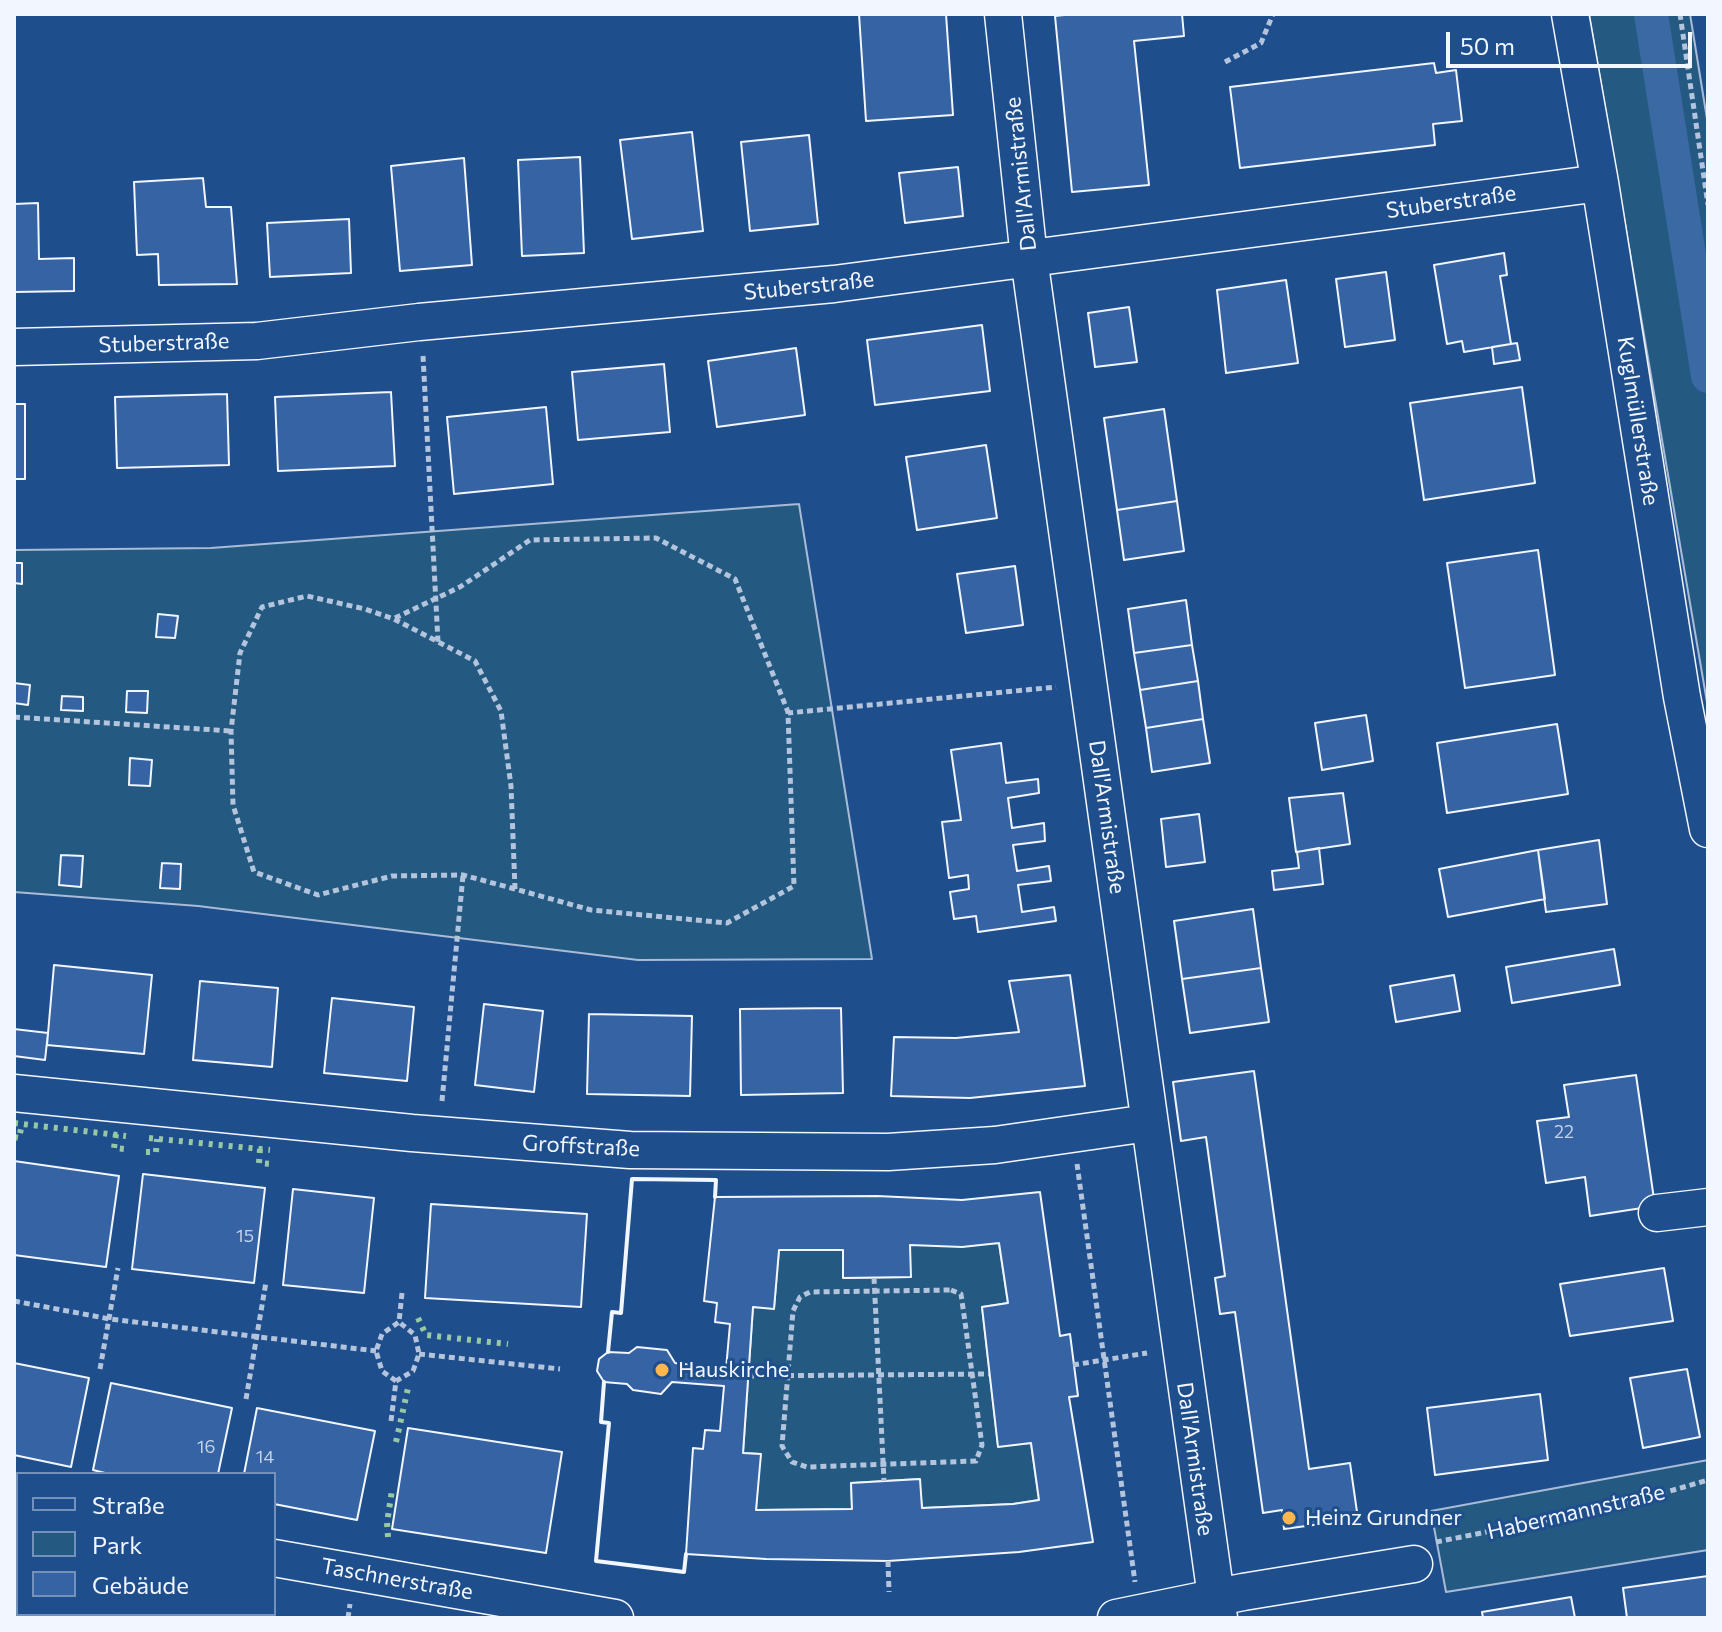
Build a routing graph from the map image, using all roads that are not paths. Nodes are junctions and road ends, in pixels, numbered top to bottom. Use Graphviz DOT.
graph roads {
  1 [pos="1003,14"];
  2 [pos="1570,14"];
  3 [pos="1600,183"];
  4 [pos="1029,258"];
  5 [pos="14,347"];
  6 [pos="1708,829"];
  7 [pos="14,1093"];
  8 [pos="1148,1123"];
  9 [pos="1708,1207"];
  10 [pos="1657,1213"];
  11 [pos="276,1558"];
  12 [pos="1414,1564"];
  13 [pos="1217,1608"];
  14 [pos="615,1618"];
  15 [pos="1116,1618"];
  1 -- 4 [label="street, Dall'Armistraße"];
  2 -- 3 [label="street, Kuglmüllerstraße"];
  3 -- 4 [label="street, Stuberstraße"];
  3 -- 6 [label="street, Kuglmüllerstraße"];
  4 -- 5 [label="street, Stuberstraße"];
  4 -- 8 [label="street, Dall'Armistraße"];
  7 -- 8 [label="street, Groffstraße"];
  8 -- 13 [label="street, Dall'Armistraße"];
  9 -- 10 [label="street"];
  11 -- 14 [label="street, Taschnerstraße"];
  12 -- 13 [label="street"];
  13 -- 15 [label="street"];
}
